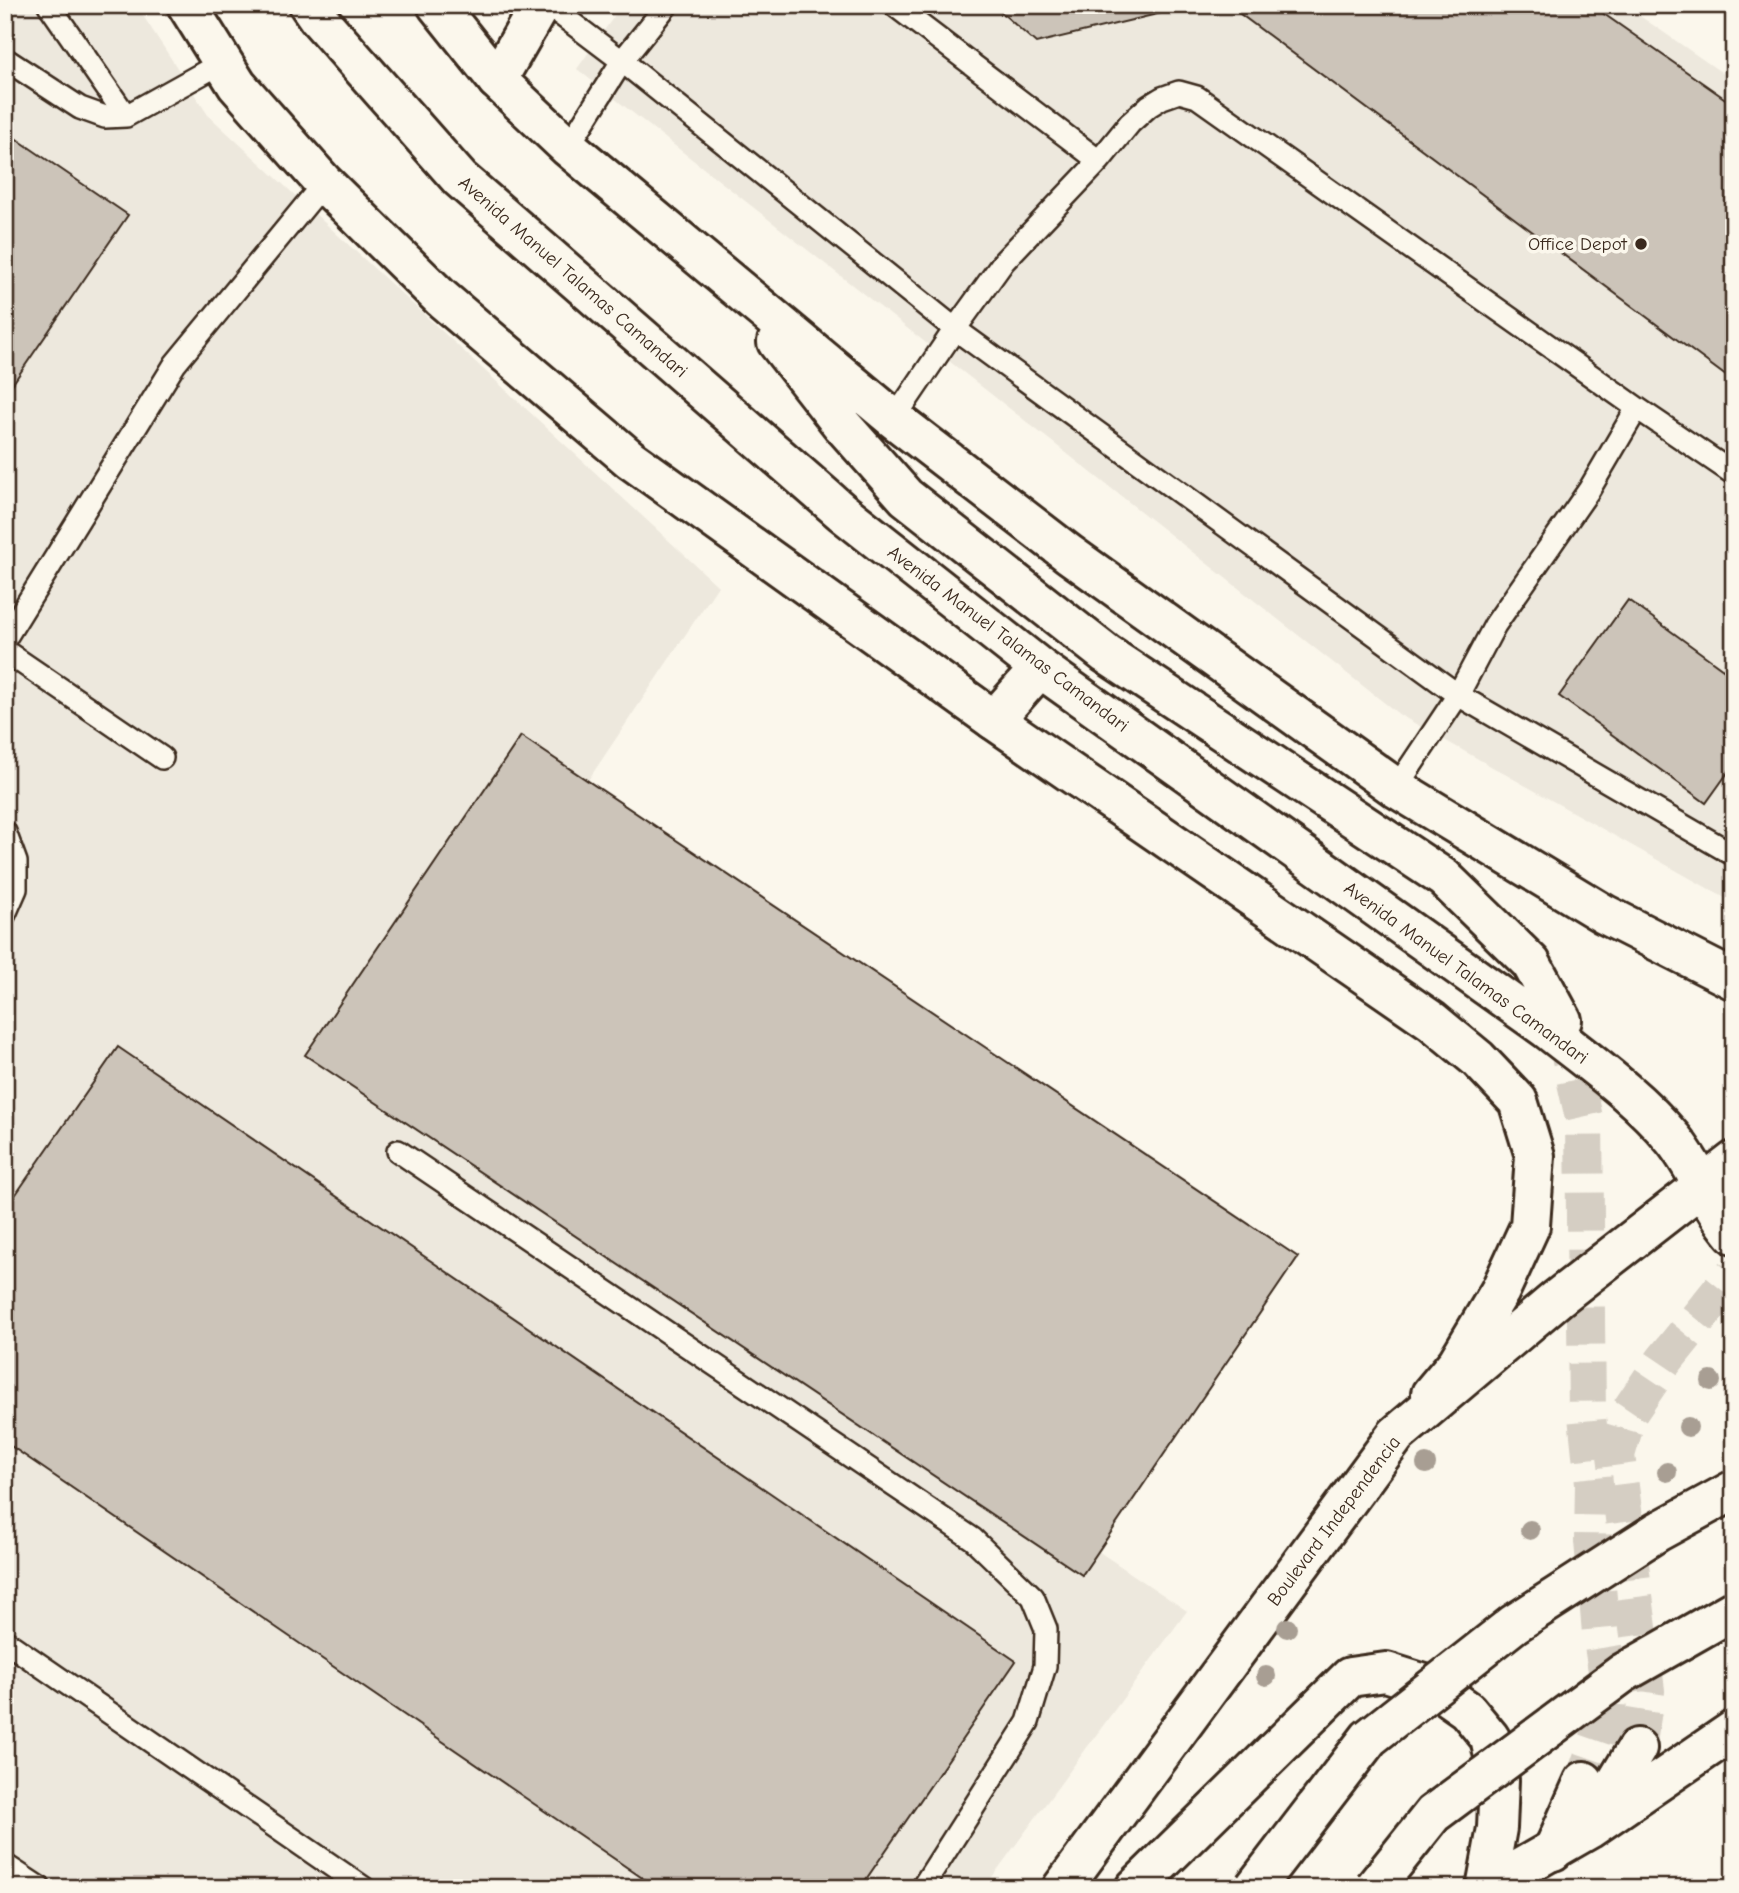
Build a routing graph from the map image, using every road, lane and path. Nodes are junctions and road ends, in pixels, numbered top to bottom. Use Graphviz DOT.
graph roads {
  1 [pos="49,5"];
  2 [pos="187,5"];
  3 [pos="309,5"];
  4 [pos="437,5"];
  5 [pos="540,5"];
  6 [pos="548,5"];
  7 [pos="667,5"];
  8 [pos="894,5"];
  9 [pos="5,59"];
  10 [pos="622,61"];
  11 [pos="223,62"];
  12 [pos="497,80"];
  13 [pos="127,116"];
  14 [pos="568,147"];
  15 [pos="1099,161"];
  16 [pos="324,183"];
  17 [pos="734,285"];
  18 [pos="955,329"];
  19 [pos="1637,408"];
  20 [pos="894,419"];
  21 [pos="1734,474"];
  22 [pos="5,639"];
  23 [pos="5,651"];
  24 [pos="1040,668"];
  25 [pos="1458,695"];
  26 [pos="994,720"];
  27 [pos="162,758"];
  28 [pos="1396,788"];
  29 [pos="5,832"];
  30 [pos="1734,855"];
  31 [pos="5,914"];
  32 [pos="1734,980"];
  33 [pos="1562,1020"];
  34 [pos="398,1151"];
  35 [pos="1734,1161"];
  36 [pos="1702,1186"];
  37 [pos="1730,1227"];
  38 [pos="1396,1435"];
  39 [pos="1734,1490"];
  40 [pos="1734,1610"];
  41 [pos="5,1641"];
  42 [pos="1734,1730"];
  43 [pos="1637,1748"];
  44 [pos="1584,1781"];
  45 [pos="1589,1829"];
  46 [pos="1553,1851"];
  47 [pos="5,1865"];
  48 [pos="40,1888"];
  49 [pos="364,1888"];
  50 [pos="922,1888"];
  51 [pos="1062,1888"];
  52 [pos="1135,1888"];
  53 [pos="1254,1888"];
  54 [pos="1374,1888"];
  55 [pos="1486,1888"];
  1 -- 13 [label="lane"];
  2 -- 11 [label="main road"];
  3 -- 24 [label="main road, Avenida Manuel Talamas Camandari"];
  4 -- 12 [label="main road"];
  5 -- 12 [label="main road"];
  6 -- 10 [label="lane"];
  7 -- 10 [label="lane"];
  8 -- 15 [label="lane"];
  9 -- 13 [label="lane"];
  10 -- 14 [label="lane"];
  10 -- 18 [label="lane"];
  11 -- 13 [label="lane"];
  11 -- 16 [label="main road"];
  12 -- 14 [label="main road"];
  14 -- 17 [label="main road"];
  15 -- 18 [label="lane"];
  15 -- 19 [label="lane"];
  16 -- 22 [label="lane"];
  16 -- 26 [label="main road"];
  17 -- 20 [label="main road"];
  17 -- 33 [label="main road"];
  18 -- 20 [label="lane"];
  18 -- 25 [label="lane"];
  19 -- 21 [label="lane"];
  19 -- 25 [label="lane"];
  20 -- 28 [label="main road"];
  23 -- 27 [label="lane"];
  24 -- 26 [label="main road"];
  24 -- 36 [label="main road, Avenida Manuel Talamas Camandari"];
  25 -- 28 [label="lane"];
  25 -- 30 [label="lane"];
  26 -- 38 [label="main road"];
  28 -- 32 [label="main road"];
  29 -- 31 [label="lane"];
  34 -- 50 [label="lane"];
  35 -- 36 [label="main road, Boulevard Independencia"];
  36 -- 37 [label="main road, Avenida Manuel Talamas Camandari"];
  36 -- 38 [label="main road, Boulevard Independencia"];
  38 -- 51 [label="main road, Boulevard Independencia"];
  39 -- 53 [label="main road, bridge"];
  40 -- 54 [label="main road, bridge"];
  41 -- 49 [label="lane"];
  42 -- 45 [label="main road"];
  43 -- 45 [label="main road"];
  44 -- 46 [label="main road"];
  45 -- 46 [label="main road"];
  46 -- 55 [label="main road"];
  47 -- 48 [label="lane"];
  52 -- 55 [label="main road"];
}
